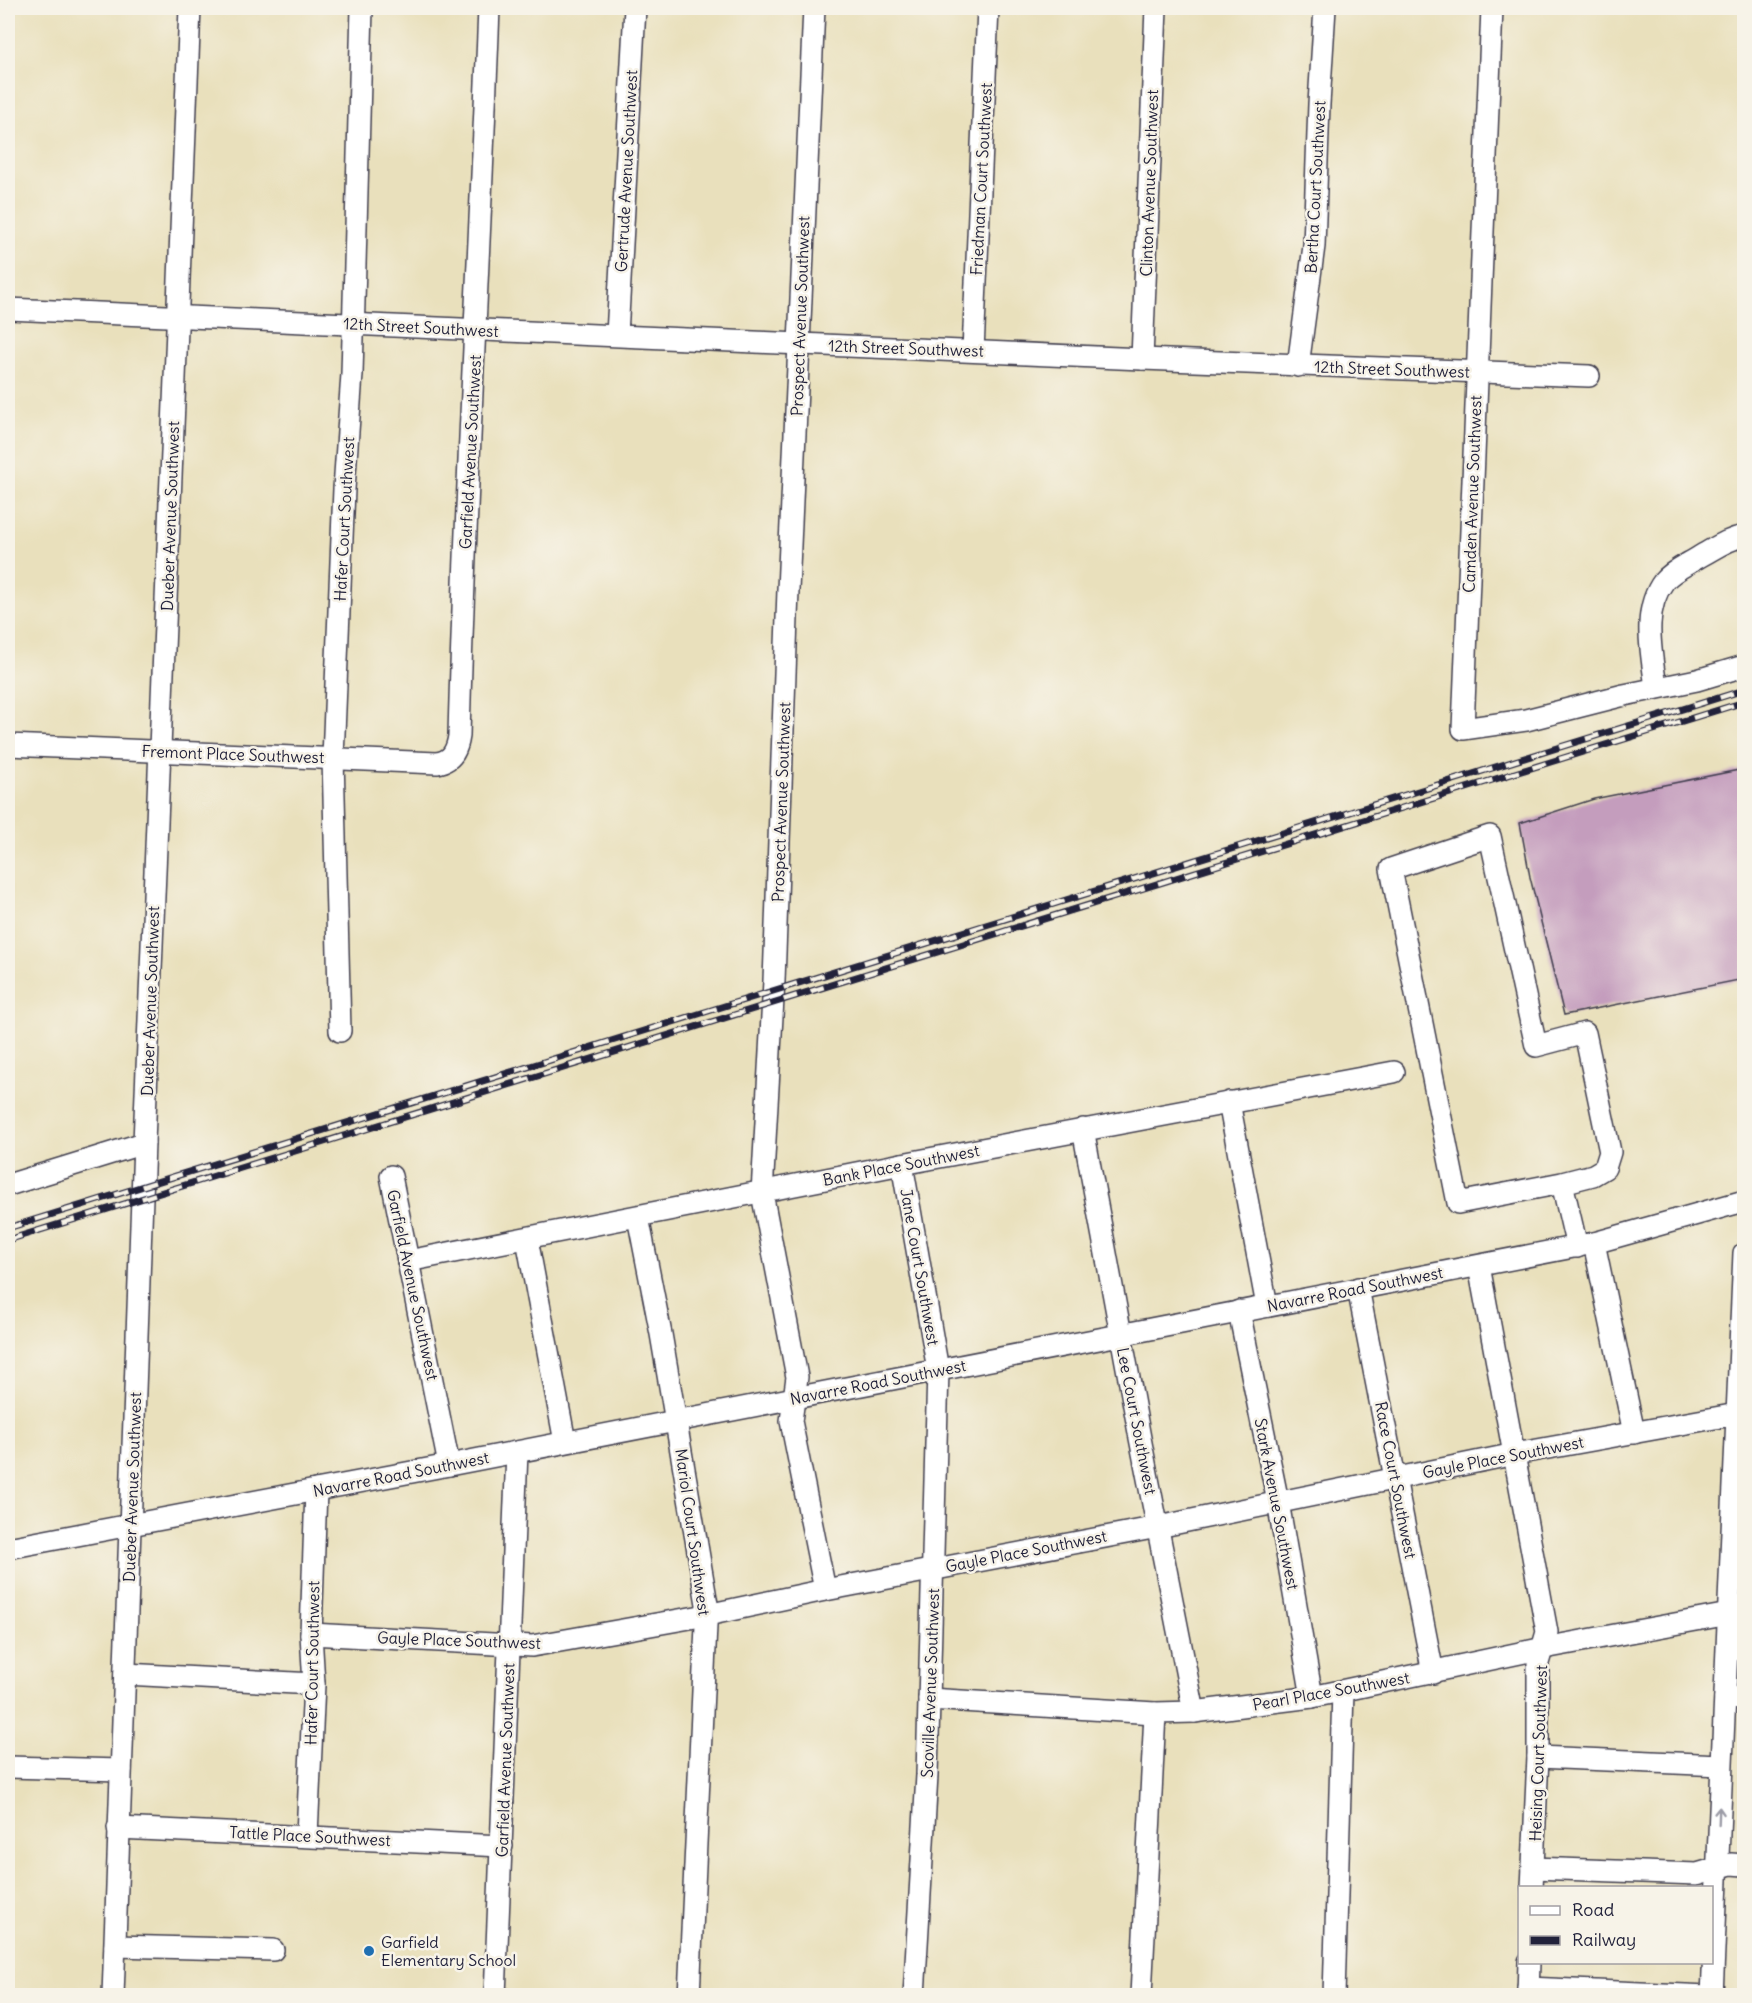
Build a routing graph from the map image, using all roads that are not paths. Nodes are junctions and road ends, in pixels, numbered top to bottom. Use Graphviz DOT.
graph roads {
  1 [pos="190,8"];
  2 [pos="362,8"];
  3 [pos="489,8"];
  4 [pos="635,8"];
  5 [pos="814,8"];
  6 [pos="988,8"];
  7 [pos="1156,8"];
  8 [pos="1325,8"];
  9 [pos="1492,8"];
  10 [pos="8,309"];
  11 [pos="177,316"];
  12 [pos="352,324"];
  13 [pos="475,329"];
  14 [pos="617,335"];
  15 [pos="799,344"];
  16 [pos="973,351"];
  17 [pos="1142,359"];
  18 [pos="1298,366"];
  19 [pos="1477,373"];
  20 [pos="1589,376"];
  21 [pos="1744,536"];
  22 [pos="1744,666"];
  23 [pos="1656,688"];
  24 [pos="8,745"];
  25 [pos="160,752"];
  26 [pos="454,753"];
  27 [pos="333,758"];
  28 [pos="340,1031"];
  29 [pos="1394,1071"];
  30 [pos="1229,1102"];
  31 [pos="1083,1129"];
  32 [pos="144,1143"];
  33 [pos="902,1164"];
  34 [pos="391,1176"];
  35 [pos="1562,1184"];
  36 [pos="8,1185"];
  37 [pos="762,1192"];
  38 [pos="1744,1201"];
  39 [pos="638,1217"];
  40 [pos="527,1239"];
  41 [pos="1586,1245"];
  42 [pos="1744,1253"];
  43 [pos="408,1261"];
  44 [pos="1479,1266"];
  45 [pos="1358,1288"];
  46 [pos="1267,1306"];
  47 [pos="1239,1311"];
  48 [pos="1121,1334"];
  49 [pos="938,1370"];
  50 [pos="794,1398"];
  51 [pos="1737,1414"];
  52 [pos="677,1421"];
  53 [pos="1634,1432"];
  54 [pos="565,1442"];
  55 [pos="517,1452"];
  56 [pos="1515,1454"];
  57 [pos="449,1465"];
  58 [pos="1396,1478"];
  59 [pos="316,1490"];
  60 [pos="1278,1502"];
  61 [pos="131,1525"];
  62 [pos="1158,1527"];
  63 [pos="1738,1539"];
  64 [pos="8,1548"];
  65 [pos="934,1569"];
  66 [pos="825,1590"];
  67 [pos="1729,1614"];
  68 [pos="707,1615"];
  69 [pos="311,1634"];
  70 [pos="510,1644"];
  71 [pos="1544,1648"];
  72 [pos="1433,1672"];
  73 [pos="125,1674"];
  74 [pos="314,1684"];
  75 [pos="1343,1691"];
  76 [pos="1312,1697"];
  77 [pos="929,1699"];
  78 [pos="1735,1699"];
  79 [pos="1194,1712"];
  80 [pos="1155,1713"];
  81 [pos="1538,1757"];
  82 [pos="1721,1765"];
  83 [pos="8,1767"];
  84 [pos="120,1770"];
  85 [pos="118,1828"];
  86 [pos="307,1835"];
  87 [pos="502,1846"];
  88 [pos="1744,1865"];
  89 [pos="1718,1868"];
  90 [pos="1533,1878"];
  91 [pos="115,1946"];
  92 [pos="1713,1947"];
  93 [pos="273,1950"];
  94 [pos="1529,1964"];
  95 [pos="1712,1964"];
  96 [pos="1528,1992"];
  97 [pos="113,1995"];
  98 [pos="495,1995"];
  99 [pos="689,1995"];
  100 [pos="914,1995"];
  101 [pos="1141,1995"];
  102 [pos="1334,1995"];
  103 [pos="1710,1995"];
  1 -- 11 [label="street, Dueber Avenue Southwest"];
  2 -- 12 [label="street, Hafer Court Southwest"];
  3 -- 13 [label="street, Garfield Avenue Southwest"];
  4 -- 14 [label="street, Gertrude Avenue Southwest"];
  5 -- 15 [label="street, Prospect Avenue Southwest"];
  6 -- 16 [label="street, Friedman Court Southwest"];
  7 -- 17 [label="street, Clinton Avenue Southwest"];
  8 -- 18 [label="street, Bertha Court Southwest"];
  9 -- 19 [label="street, Camden Avenue Southwest"];
  10 -- 11 [label="street, 12th Street Southwest"];
  11 -- 12 [label="street, 12th Street Southwest"];
  11 -- 25 [label="street, Dueber Avenue Southwest"];
  12 -- 13 [label="street, 12th Street Southwest"];
  12 -- 27 [label="street, Hafer Court Southwest"];
  13 -- 14 [label="street, 12th Street Southwest"];
  13 -- 26 [label="street, Garfield Avenue Southwest"];
  14 -- 15 [label="street, 12th Street Southwest"];
  15 -- 16 [label="street, 12th Street Southwest"];
  15 -- 37 [label="street, Prospect Avenue Southwest"];
  16 -- 17 [label="street, 12th Street Southwest"];
  17 -- 18 [label="street, 12th Street Southwest"];
  18 -- 19 [label="street, 12th Street Southwest"];
  19 -- 20 [label="street, 12th Street Southwest"];
  19 -- 23 [label="street, Camden Avenue Southwest"];
  21 -- 23 [label="street"];
  22 -- 23 [label="street"];
  24 -- 25 [label="street, Fremont Place Southwest"];
  25 -- 27 [label="street, Fremont Place Southwest"];
  25 -- 32 [label="street, Dueber Avenue Southwest"];
  26 -- 27 [label="street, Fremont Place Southwest"];
  27 -- 28 [label="street, Hafer Court Southwest"];
  29 -- 30 [label="street, Bank Place Southwest"];
  30 -- 31 [label="street, Bank Place Southwest"];
  30 -- 46 [label="street"];
  31 -- 33 [label="street, Bank Place Southwest"];
  31 -- 48 [label="street, Lee Court Southwest"];
  32 -- 36 [label="street"];
  32 -- 61 [label="street, Dueber Avenue Southwest"];
  33 -- 37 [label="street, Bank Place Southwest"];
  33 -- 49 [label="street, Jane Court Southwest"];
  34 -- 43 [label="street, Garfield Avenue Southwest"];
  35 -- 35 [label="street"];
  35 -- 41 [label="street"];
  37 -- 39 [label="street, Bank Place Southwest"];
  37 -- 50 [label="street, Prospect Avenue Southwest"];
  38 -- 41 [label="street, Navarre Road Southwest"];
  39 -- 40 [label="street, Bank Place Southwest"];
  39 -- 52 [label="street, Mariol Court Southwest"];
  40 -- 43 [label="street, Bank Place Southwest"];
  40 -- 54 [label="street"];
  41 -- 44 [label="street, Navarre Road Southwest"];
  41 -- 53 [label="street"];
  42 -- 51 [label="street"];
  43 -- 57 [label="street, Garfield Avenue Southwest"];
  44 -- 45 [label="street, Navarre Road Southwest"];
  44 -- 56 [label="street, Heising Court Southwest"];
  45 -- 46 [label="street, Navarre Road Southwest"];
  45 -- 58 [label="street, Race Court Southwest"];
  46 -- 47 [label="street, Navarre Road Southwest"];
  47 -- 48 [label="street, Navarre Road Southwest"];
  47 -- 60 [label="street, Stark Avenue Southwest"];
  48 -- 49 [label="street, Navarre Road Southwest"];
  48 -- 62 [label="street, Lee Court Southwest"];
  49 -- 50 [label="street, Navarre Road Southwest"];
  49 -- 65 [label="street, Scoville Avenue Southwest"];
  50 -- 52 [label="street, Navarre Road Southwest"];
  50 -- 66 [label="street, Prospect Avenue Southwest"];
  51 -- 53 [label="street, Gayle Place Southwest"];
  51 -- 63 [label="street"];
  52 -- 54 [label="street, Navarre Road Southwest"];
  52 -- 68 [label="street, Mariol Court Southwest"];
  53 -- 56 [label="street, Gayle Place Southwest"];
  54 -- 55 [label="street, Navarre Road Southwest"];
  55 -- 57 [label="street, Navarre Road Southwest"];
  55 -- 70 [label="street, Garfield Avenue Southwest"];
  56 -- 58 [label="street, Gayle Place Southwest"];
  56 -- 71 [label="street, Heising Court Southwest"];
  57 -- 59 [label="street, Navarre Road Southwest"];
  58 -- 60 [label="street, Gayle Place Southwest"];
  58 -- 72 [label="street, Race Court Southwest"];
  59 -- 61 [label="street, Navarre Road Southwest"];
  59 -- 69 [label="street, Hafer Court Southwest"];
  60 -- 62 [label="street, Gayle Place Southwest"];
  60 -- 76 [label="street, Stark Avenue Southwest"];
  61 -- 64 [label="street, Navarre Road Southwest"];
  61 -- 73 [label="street, Dueber Avenue Southwest"];
  62 -- 65 [label="street, Gayle Place Southwest"];
  62 -- 79 [label="street, Lee Court Southwest"];
  63 -- 67 [label="street"];
  65 -- 66 [label="street, Gayle Place Southwest"];
  65 -- 77 [label="street, Scoville Avenue Southwest"];
  66 -- 68 [label="street, Gayle Place Southwest"];
  67 -- 71 [label="street, Pearl Place Southwest"];
  67 -- 78 [label="street"];
  68 -- 70 [label="street, Gayle Place Southwest"];
  68 -- 99 [label="street, Mariol Court Southwest"];
  69 -- 70 [label="street, Gayle Place Southwest"];
  69 -- 74 [label="street, Hafer Court Southwest"];
  70 -- 87 [label="street, Garfield Avenue Southwest"];
  71 -- 72 [label="street, Pearl Place Southwest"];
  71 -- 81 [label="street, Heising Court Southwest"];
  72 -- 75 [label="street, Pearl Place Southwest"];
  73 -- 74 [label="street"];
  73 -- 84 [label="street, Dueber Avenue Southwest"];
  74 -- 86 [label="street, Hafer Court Southwest"];
  75 -- 76 [label="street, Pearl Place Southwest"];
  75 -- 102 [label="street"];
  76 -- 79 [label="street, Pearl Place Southwest"];
  77 -- 80 [label="street, Pearl Place Southwest"];
  77 -- 100 [label="street, Scoville Avenue Southwest"];
  78 -- 82 [label="street"];
  79 -- 80 [label="street, Pearl Place Southwest"];
  80 -- 101 [label="street"];
  81 -- 82 [label="street"];
  81 -- 90 [label="street, Heising Court Southwest"];
  89 -- 82 [label="street, one-way"];
  83 -- 84 [label="street"];
  84 -- 85 [label="street, Dueber Avenue Southwest"];
  85 -- 86 [label="street, Tattle Place Southwest"];
  85 -- 91 [label="street, Dueber Avenue Southwest"];
  86 -- 87 [label="street, Tattle Place Southwest"];
  87 -- 98 [label="street, Garfield Avenue Southwest"];
  88 -- 89 [label="street"];
  89 -- 90 [label="street"];
  89 -- 92 [label="street"];
  91 -- 93 [label="street"];
  91 -- 97 [label="street, Dueber Avenue Southwest"];
  94 -- 96 [label="street"];
  95 -- 103 [label="street"];
  96 -- 103 [label="street"];
}
